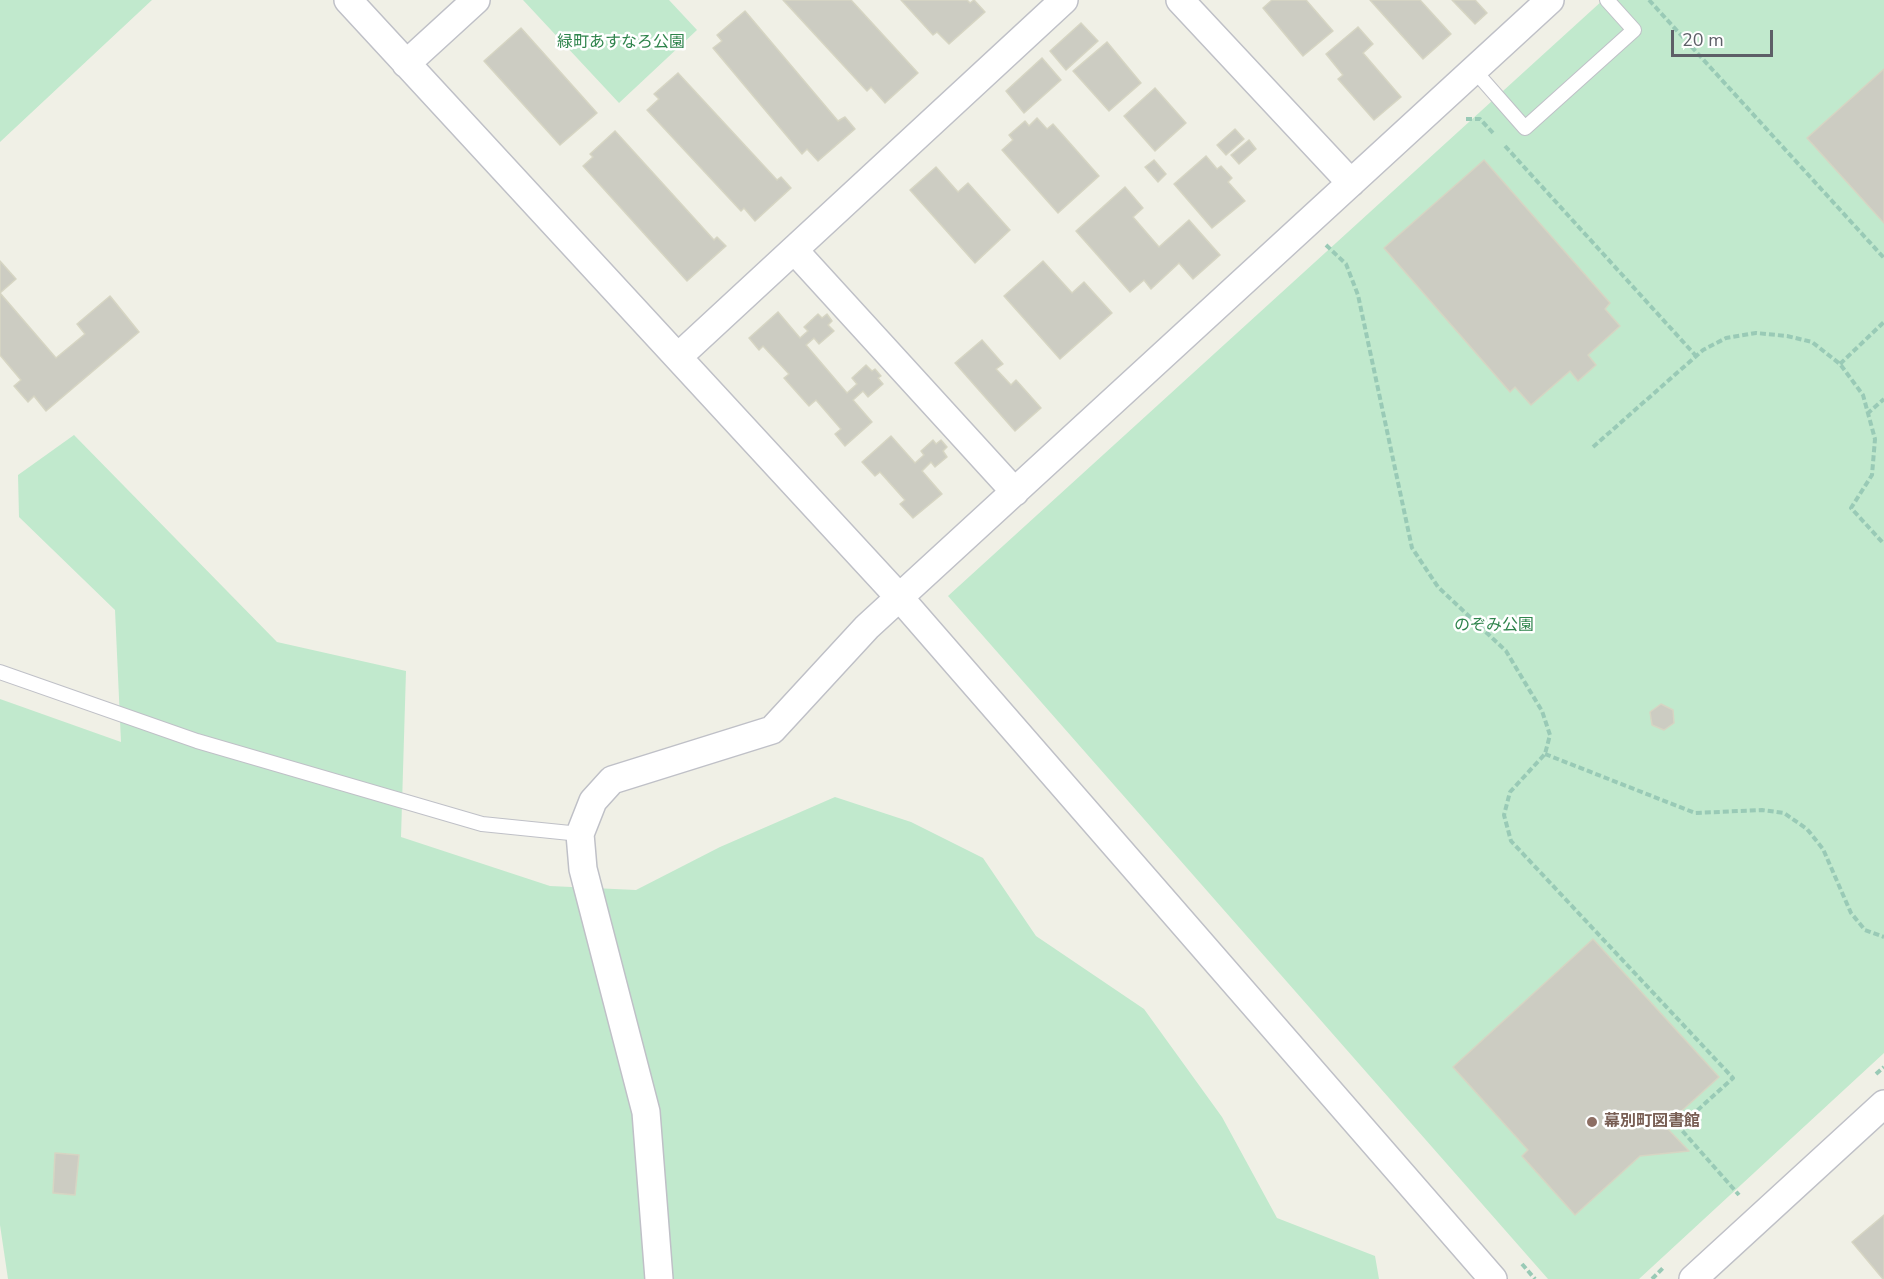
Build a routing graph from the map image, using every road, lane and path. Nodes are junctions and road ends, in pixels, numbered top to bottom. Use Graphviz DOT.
graph roads {
  1 [pos="348,0"];
  2 [pos="476,0"];
  3 [pos="1064,0"];
  4 [pos="1550,0"];
  5 [pos="1607,0"];
  6 [pos="1649,0"];
  7 [pos="1184,1"];
  8 [pos="406,64"];
  9 [pos="1473,70"];
  10 [pos="1492,91"];
  11 [pos="1496,136"];
  12 [pos="1504,145"];
  13 [pos="1351,183"];
  14 [pos="1322,242"];
  15 [pos="794,250"];
  16 [pos="1884,258"];
  17 [pos="1884,322"];
  18 [pos="1696,356"];
  19 [pos="678,357"];
  20 [pos="1840,364"];
  21 [pos="1884,399"];
  22 [pos="1868,414"];
  23 [pos="1593,447"];
  24 [pos="1015,492"];
  25 [pos="1884,544"];
  26 [pos="900,598"];
  27 [pos="0,672"];
  28 [pos="1545,754"];
  29 [pos="580,834"];
  30 [pos="1884,937"];
  31 [pos="1884,1104"];
  32 [pos="1741,1198"];
  33 [pos="1520,1262"];
  34 [pos="659,1279"];
  35 [pos="1493,1279"];
  36 [pos="1535,1279"];
  37 [pos="1693,1279"];
  1 -- 8 [label="street"];
  2 -- 8 [label="street"];
  3 -- 15 [label="street"];
  4 -- 9 [label="street"];
  5 -- 10 [label="lane"];
  6 -- 16 [label="path"];
  7 -- 13 [label="street"];
  8 -- 19 [label="street"];
  9 -- 10 [label="lane"];
  9 -- 13 [label="street"];
  10 -- 11 [label="path"];
  12 -- 18 [label="path"];
  13 -- 24 [label="street"];
  14 -- 28 [label="path"];
  15 -- 19 [label="street"];
  15 -- 24 [label="street"];
  17 -- 20 [label="path"];
  18 -- 20 [label="path"];
  18 -- 23 [label="path"];
  19 -- 26 [label="street"];
  20 -- 22 [label="path"];
  21 -- 22 [label="path"];
  22 -- 25 [label="path"];
  24 -- 26 [label="street"];
  26 -- 29 [label="street"];
  26 -- 35 [label="street"];
  27 -- 29 [label="lane"];
  28 -- 30 [label="path"];
  28 -- 32 [label="path"];
  29 -- 34 [label="street"];
  31 -- 37 [label="street"];
  33 -- 36 [label="path"];
}
